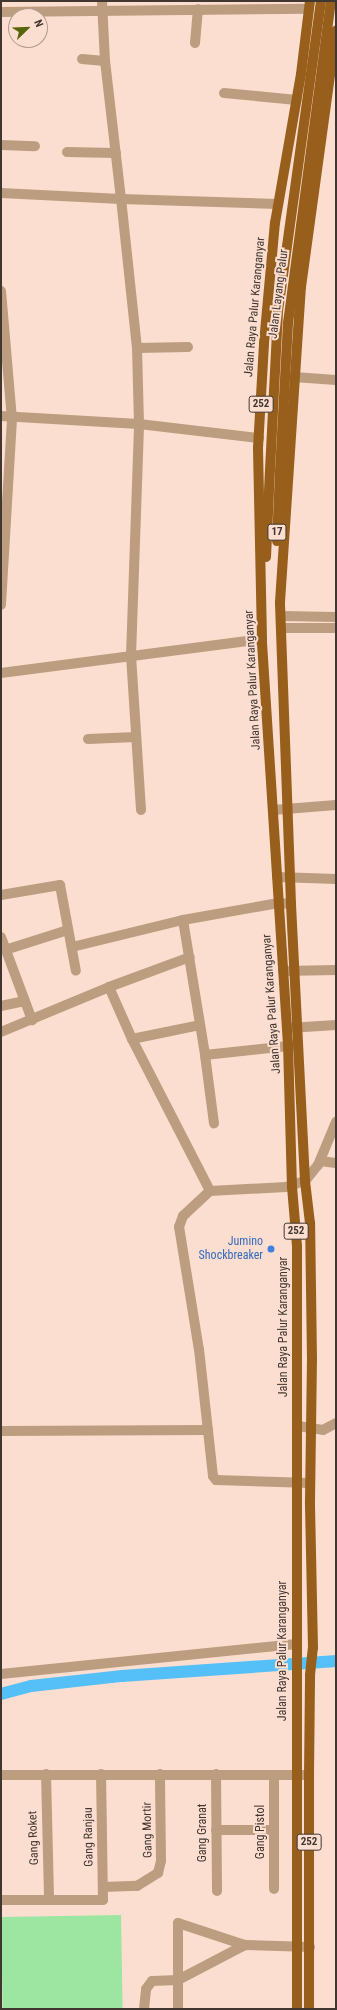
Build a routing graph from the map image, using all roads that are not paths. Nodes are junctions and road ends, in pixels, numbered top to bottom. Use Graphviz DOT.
graph roads {
  1 [pos="102,1"];
  2 [pos="321,1"];
  3 [pos="331,1"];
  4 [pos="173,5"];
  5 [pos="310,5"];
  6 [pos="198,9"];
  7 [pos="1,12"];
  8 [pos="102,12"];
  9 [pos="336,30"];
  10 [pos="195,43"];
  11 [pos="82,59"];
  12 [pos="105,61"];
  13 [pos="301,74"];
  14 [pos="330,79"];
  15 [pos="224,93"];
  16 [pos="297,100"];
  17 [pos="1,145"];
  18 [pos="35,146"];
  19 [pos="67,152"];
  20 [pos="116,153"];
  21 [pos="1,192"];
  22 [pos="121,199"];
  23 [pos="278,204"];
  24 [pos="1,291"];
  25 [pos="188,346"];
  26 [pos="137,348"];
  27 [pos="294,377"];
  28 [pos="336,380"];
  29 [pos="1,416"];
  30 [pos="12,419"];
  31 [pos="139,424"];
  32 [pos="259,438"];
  33 [pos="275,471"];
  34 [pos="3,494"];
  35 [pos="261,588"];
  36 [pos="280,593"];
  37 [pos="1,605"];
  38 [pos="281,616"];
  39 [pos="336,617"];
  40 [pos="281,628"];
  41 [pos="336,628"];
  42 [pos="262,639"];
  43 [pos="131,656"];
  44 [pos="1,673"];
  45 [pos="136,737"];
  46 [pos="88,739"];
  47 [pos="336,805"];
  48 [pos="140,810"];
  49 [pos="273,810"];
  50 [pos="288,810"];
  51 [pos="277,877"];
  52 [pos="292,878"];
  53 [pos="336,879"];
  54 [pos="1,895"];
  55 [pos="278,903"];
  56 [pos="292,904"];
  57 [pos="183,920"];
  58 [pos="68,930"];
  59 [pos="1,937"];
  60 [pos="72,947"];
  61 [pos="5,950"];
  62 [pos="190,957"];
  63 [pos="336,970"];
  64 [pos="76,971"];
  65 [pos="283,971"];
  66 [pos="295,971"];
  67 [pos="109,987"];
  68 [pos="24,1001"];
  69 [pos="1,1006"];
  70 [pos="32,1020"];
  71 [pos="200,1025"];
  72 [pos="336,1025"];
  73 [pos="287,1028"];
  74 [pos="298,1028"];
  75 [pos="1,1032"];
  76 [pos="132,1039"];
  77 [pos="288,1045"];
  78 [pos="299,1045"];
  79 [pos="205,1055"];
  80 [pos="214,1122"];
  81 [pos="336,1122"];
  82 [pos="320,1160"];
  83 [pos="336,1163"];
  84 [pos="305,1181"];
  85 [pos="292,1187"];
  86 [pos="210,1191"];
  87 [pos="336,1423"];
  88 [pos="298,1426"];
  89 [pos="311,1426"];
  90 [pos="1,1430"];
  91 [pos="208,1430"];
  92 [pos="297,1482"];
  93 [pos="310,1484"];
  94 [pos="296,1648"];
  95 [pos="1,1674"];
  96 [pos="46,1774"];
  97 [pos="101,1774"];
  98 [pos="160,1774"];
  99 [pos="216,1774"];
  100 [pos="295,1774"];
  101 [pos="1,1775"];
  102 [pos="274,1775"];
  103 [pos="309,1775"];
  104 [pos="216,1830"];
  105 [pos="274,1830"];
  106 [pos="103,1887"];
  107 [pos="274,1889"];
  108 [pos="217,1891"];
  109 [pos="1,1900"];
  110 [pos="49,1900"];
  111 [pos="244,1945"];
  112 [pos="297,1947"];
  113 [pos="310,1947"];
  114 [pos="178,1980"];
  115 [pos="144,2009"];
  116 [pos="178,2009"];
  117 [pos="297,2009"];
  118 [pos="309,2009"];
  1 -- 8 [label="street"];
  2 -- 33 [label="main road, Jalan Layang Palur / 252, bridge"];
  3 -- 33 [label="main road, Jalan Layang Palur / 252, bridge"];
  4 -- 6 [label="street"];
  4 -- 8 [label="street"];
  5 -- 6 [label="street"];
  5 -- 13 [label="main road, Jalan Raya Palur Karanganyar / 252"];
  6 -- 10 [label="street"];
  7 -- 8 [label="street"];
  8 -- 12 [label="street"];
  9 -- 14 [label="main road, Jalan Raya Palur Karanganyar / 252"];
  11 -- 12 [label="street"];
  12 -- 20 [label="street"];
  13 -- 14 [label="main road"];
  13 -- 16 [label="main road, Jalan Raya Palur Karanganyar / 252"];
  14 -- 27 [label="main road, Jalan Raya Palur Karanganyar / 252"];
  15 -- 16 [label="street"];
  16 -- 23 [label="main road, Jalan Raya Palur Karanganyar / 252"];
  17 -- 18 [label="street"];
  19 -- 20 [label="street"];
  20 -- 22 [label="street"];
  21 -- 22 [label="street"];
  22 -- 23 [label="street"];
  22 -- 26 [label="street"];
  23 -- 32 [label="main road, Jalan Raya Palur Karanganyar / 252"];
  24 -- 30 [label="street"];
  25 -- 26 [label="street"];
  26 -- 31 [label="street"];
  27 -- 28 [label="street"];
  27 -- 36 [label="main road, Jalan Raya Palur Karanganyar / 252"];
  29 -- 30 [label="street"];
  30 -- 31 [label="street"];
  30 -- 34 [label="street"];
  31 -- 32 [label="street"];
  31 -- 43 [label="street"];
  32 -- 35 [label="main road, Jalan Raya Palur Karanganyar / 252"];
  33 -- 35 [label="main road, Jalan Layang Palur / 17"];
  33 -- 36 [label="main road, Jalan Layang Palur / 17"];
  34 -- 37 [label="street"];
  35 -- 42 [label="main road, Jalan Raya Palur Karanganyar / 252"];
  36 -- 38 [label="main road, Jalan Raya Palur Karanganyar / 252"];
  38 -- 39 [label="street"];
  38 -- 40 [label="main road, Jalan Raya Palur Karanganyar / 252"];
  40 -- 41 [label="street"];
  40 -- 50 [label="main road, Jalan Raya Palur Karanganyar / 252"];
  42 -- 43 [label="street"];
  42 -- 49 [label="main road, Jalan Raya Palur Karanganyar / 252"];
  43 -- 44 [label="street"];
  43 -- 45 [label="street"];
  45 -- 46 [label="street"];
  45 -- 48 [label="street"];
  47 -- 50 [label="street"];
  49 -- 50 [label="street"];
  49 -- 51 [label="main road, Jalan Raya Palur Karanganyar / 252"];
  50 -- 52 [label="main road, Jalan Raya Palur Karanganyar / 252"];
  51 -- 52 [label="street"];
  51 -- 55 [label="main road, Jalan Raya Palur Karanganyar / 252"];
  52 -- 53 [label="street"];
  52 -- 56 [label="main road, Jalan Raya Palur Karanganyar / 252"];
  54 -- 58 [label="street"];
  55 -- 56 [label="street"];
  55 -- 57 [label="street"];
  55 -- 65 [label="main road, Jalan Raya Palur Karanganyar / 252"];
  56 -- 66 [label="main road, Jalan Raya Palur Karanganyar / 252"];
  57 -- 60 [label="street"];
  57 -- 62 [label="street"];
  58 -- 60 [label="street"];
  58 -- 61 [label="street"];
  59 -- 61 [label="street"];
  60 -- 64 [label="street"];
  61 -- 68 [label="street"];
  62 -- 67 [label="street"];
  62 -- 71 [label="street"];
  63 -- 66 [label="street"];
  65 -- 66 [label="street"];
  65 -- 73 [label="main road, Jalan Raya Palur Karanganyar / 252"];
  66 -- 74 [label="main road, Jalan Raya Palur Karanganyar / 252"];
  67 -- 70 [label="street"];
  67 -- 76 [label="street"];
  68 -- 69 [label="street"];
  68 -- 70 [label="street"];
  70 -- 75 [label="street"];
  71 -- 76 [label="street"];
  71 -- 79 [label="street"];
  72 -- 74 [label="street"];
  73 -- 74 [label="street"];
  73 -- 77 [label="main road, Jalan Raya Palur Karanganyar / 252"];
  74 -- 78 [label="main road, Jalan Raya Palur Karanganyar / 252"];
  76 -- 86 [label="street"];
  77 -- 78 [label="street"];
  77 -- 79 [label="street"];
  77 -- 85 [label="main road, Jalan Raya Palur Karanganyar / 252"];
  78 -- 84 [label="main road, Jalan Raya Palur Karanganyar / 252"];
  79 -- 80 [label="street"];
  81 -- 82 [label="street"];
  82 -- 83 [label="street"];
  82 -- 84 [label="street"];
  84 -- 85 [label="street"];
  84 -- 89 [label="main road, Jalan Raya Palur Karanganyar / 252"];
  85 -- 86 [label="street"];
  85 -- 88 [label="main road, Jalan Raya Palur Karanganyar / 252"];
  86 -- 91 [label="street"];
  87 -- 89 [label="street"];
  88 -- 89 [label="street"];
  88 -- 92 [label="main road, Jalan Raya Palur Karanganyar / 252"];
  89 -- 93 [label="main road, Jalan Raya Palur Karanganyar / 252"];
  90 -- 91 [label="street"];
  91 -- 92 [label="street"];
  92 -- 93 [label="street"];
  92 -- 94 [label="main road, Jalan Raya Palur Karanganyar / 252"];
  93 -- 103 [label="main road, Jalan Raya Palur Karanganyar / 252"];
  94 -- 95 [label="street"];
  94 -- 100 [label="main road, Jalan Raya Palur Karanganyar / 252"];
  96 -- 97 [label="street"];
  96 -- 101 [label="street"];
  96 -- 110 [label="street, Gang Roket"];
  97 -- 98 [label="street"];
  97 -- 106 [label="street, Gang Ranjau"];
  98 -- 99 [label="street"];
  98 -- 106 [label="street, Gang Mortir"];
  99 -- 102 [label="street"];
  99 -- 104 [label="street, Gang Granat"];
  100 -- 102 [label="street"];
  100 -- 103 [label="street"];
  100 -- 112 [label="main road, Jalan Raya Palur Karanganyar / 252"];
  102 -- 105 [label="street, Gang Pistol"];
  103 -- 113 [label="main road, Jalan Raya Palur Karanganyar / 252"];
  104 -- 105 [label="street"];
  104 -- 108 [label="street, Gang Granat"];
  105 -- 107 [label="street, Gang Pistol"];
  106 -- 110 [label="street, Gang Ranjau"];
  109 -- 110 [label="street"];
  111 -- 112 [label="street"];
  111 -- 114 [label="street"];
  111 -- 114 [label="street"];
  112 -- 113 [label="street"];
  112 -- 117 [label="main road, Jalan Raya Palur Karanganyar / 252"];
  113 -- 118 [label="main road, Jalan Raya Palur Karanganyar / 252"];
  114 -- 115 [label="street"];
  114 -- 116 [label="street"];
}
